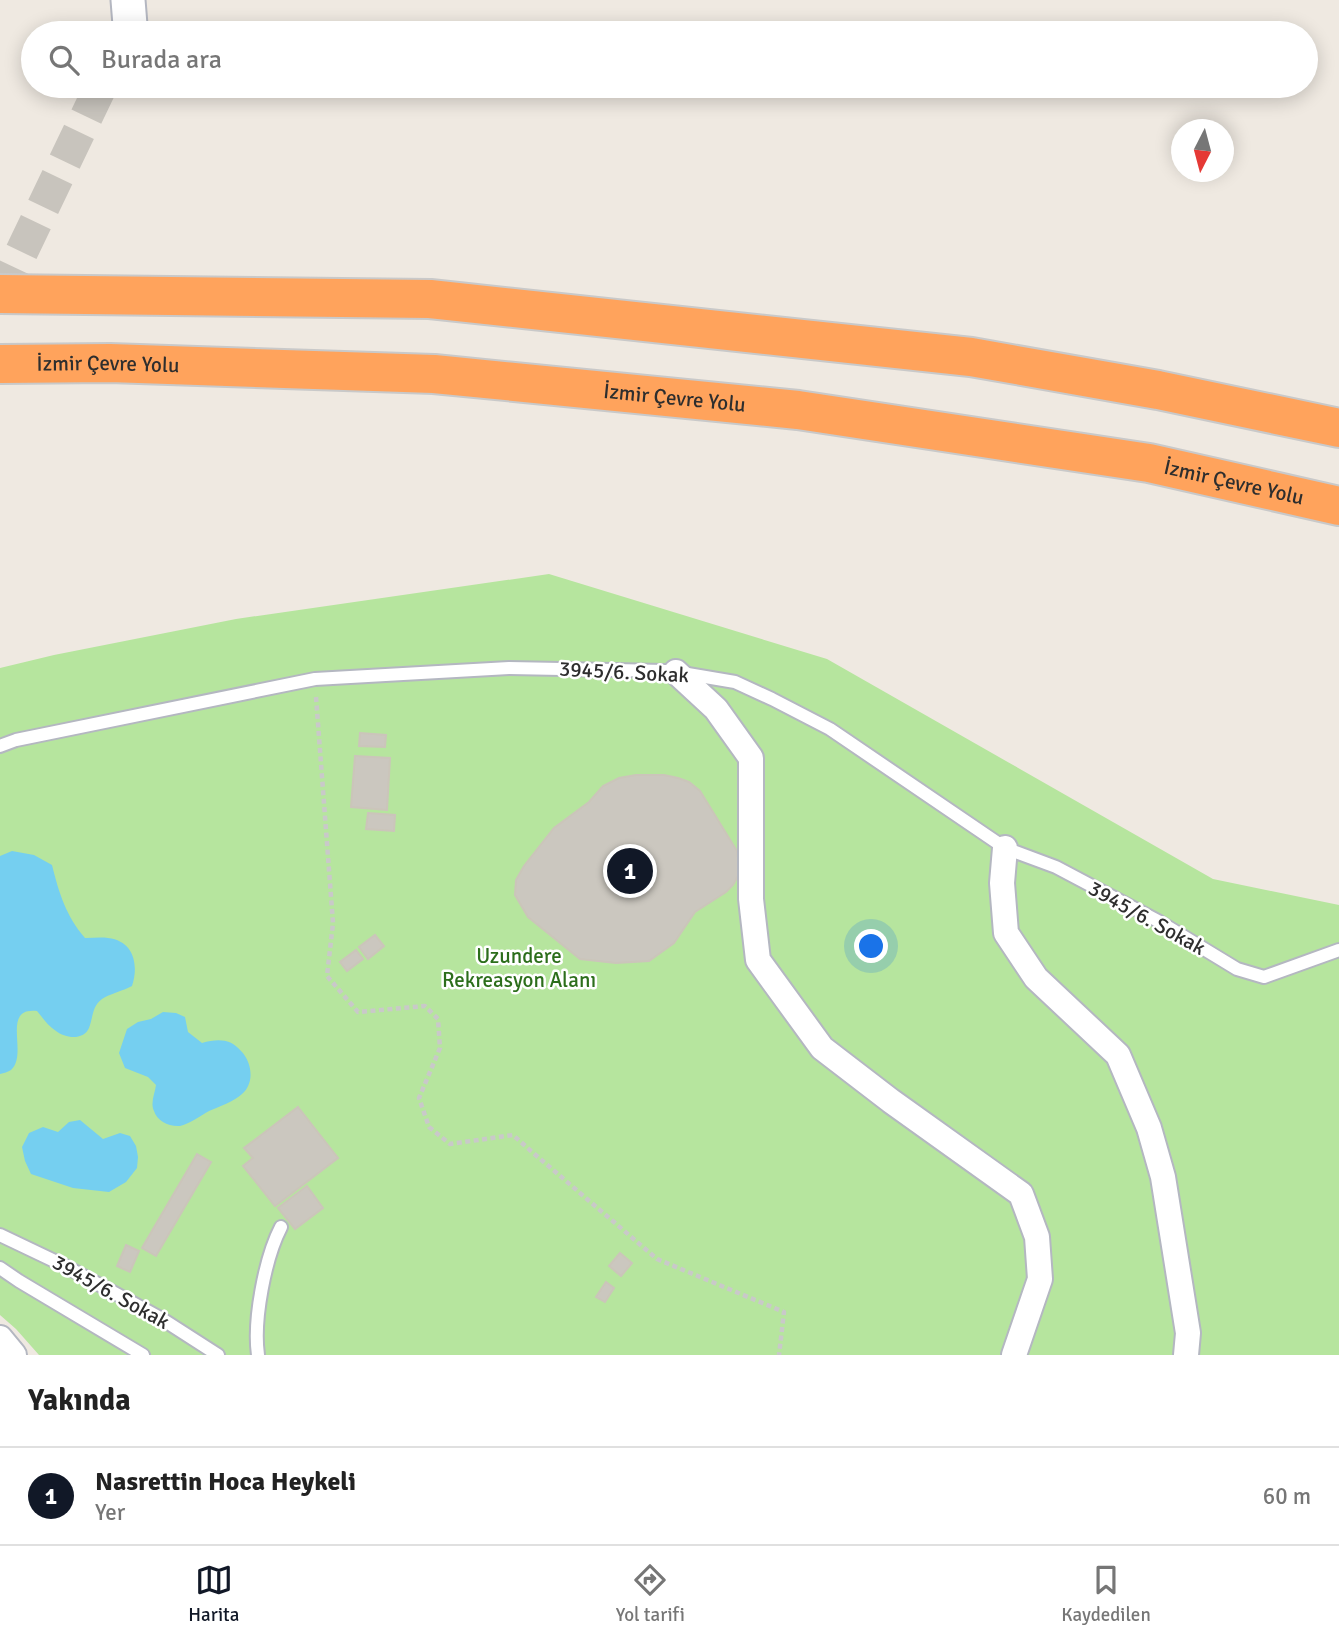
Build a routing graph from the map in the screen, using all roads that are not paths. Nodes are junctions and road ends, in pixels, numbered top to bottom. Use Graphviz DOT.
graph roads {
  1 [pos="0,294"];
  2 [pos="0,364"];
  3 [pos="1339,428"];
  4 [pos="1339,506"];
  5 [pos="676,672"];
  6 [pos="0,746"];
  7 [pos="1005,848"];
  8 [pos="1339,950"];
  9 [pos="281,1227"];
  10 [pos="0,1235"];
  11 [pos="0,1268"];
  12 [pos="0,1338"];
  13 [pos="14,1355"];
  14 [pos="143,1355"];
  15 [pos="218,1355"];
  16 [pos="258,1355"];
  17 [pos="1014,1355"];
  18 [pos="1186,1355"];
  1 -- 3 [label="highway"];
  2 -- 4 [label="highway, İzmir Çevre Yolu"];
  5 -- 6 [label="lane, 3945/6. Sokak"];
  5 -- 7 [label="lane, 3945/6. Sokak"];
  5 -- 17 [label="street"];
  7 -- 8 [label="lane, 3945/6. Sokak"];
  7 -- 18 [label="street"];
  9 -- 16 [label="lane"];
  10 -- 15 [label="lane, 3945/6. Sokak"];
  11 -- 14 [label="lane, 3945/6. Sokak"];
  12 -- 13 [label="street"];
}
